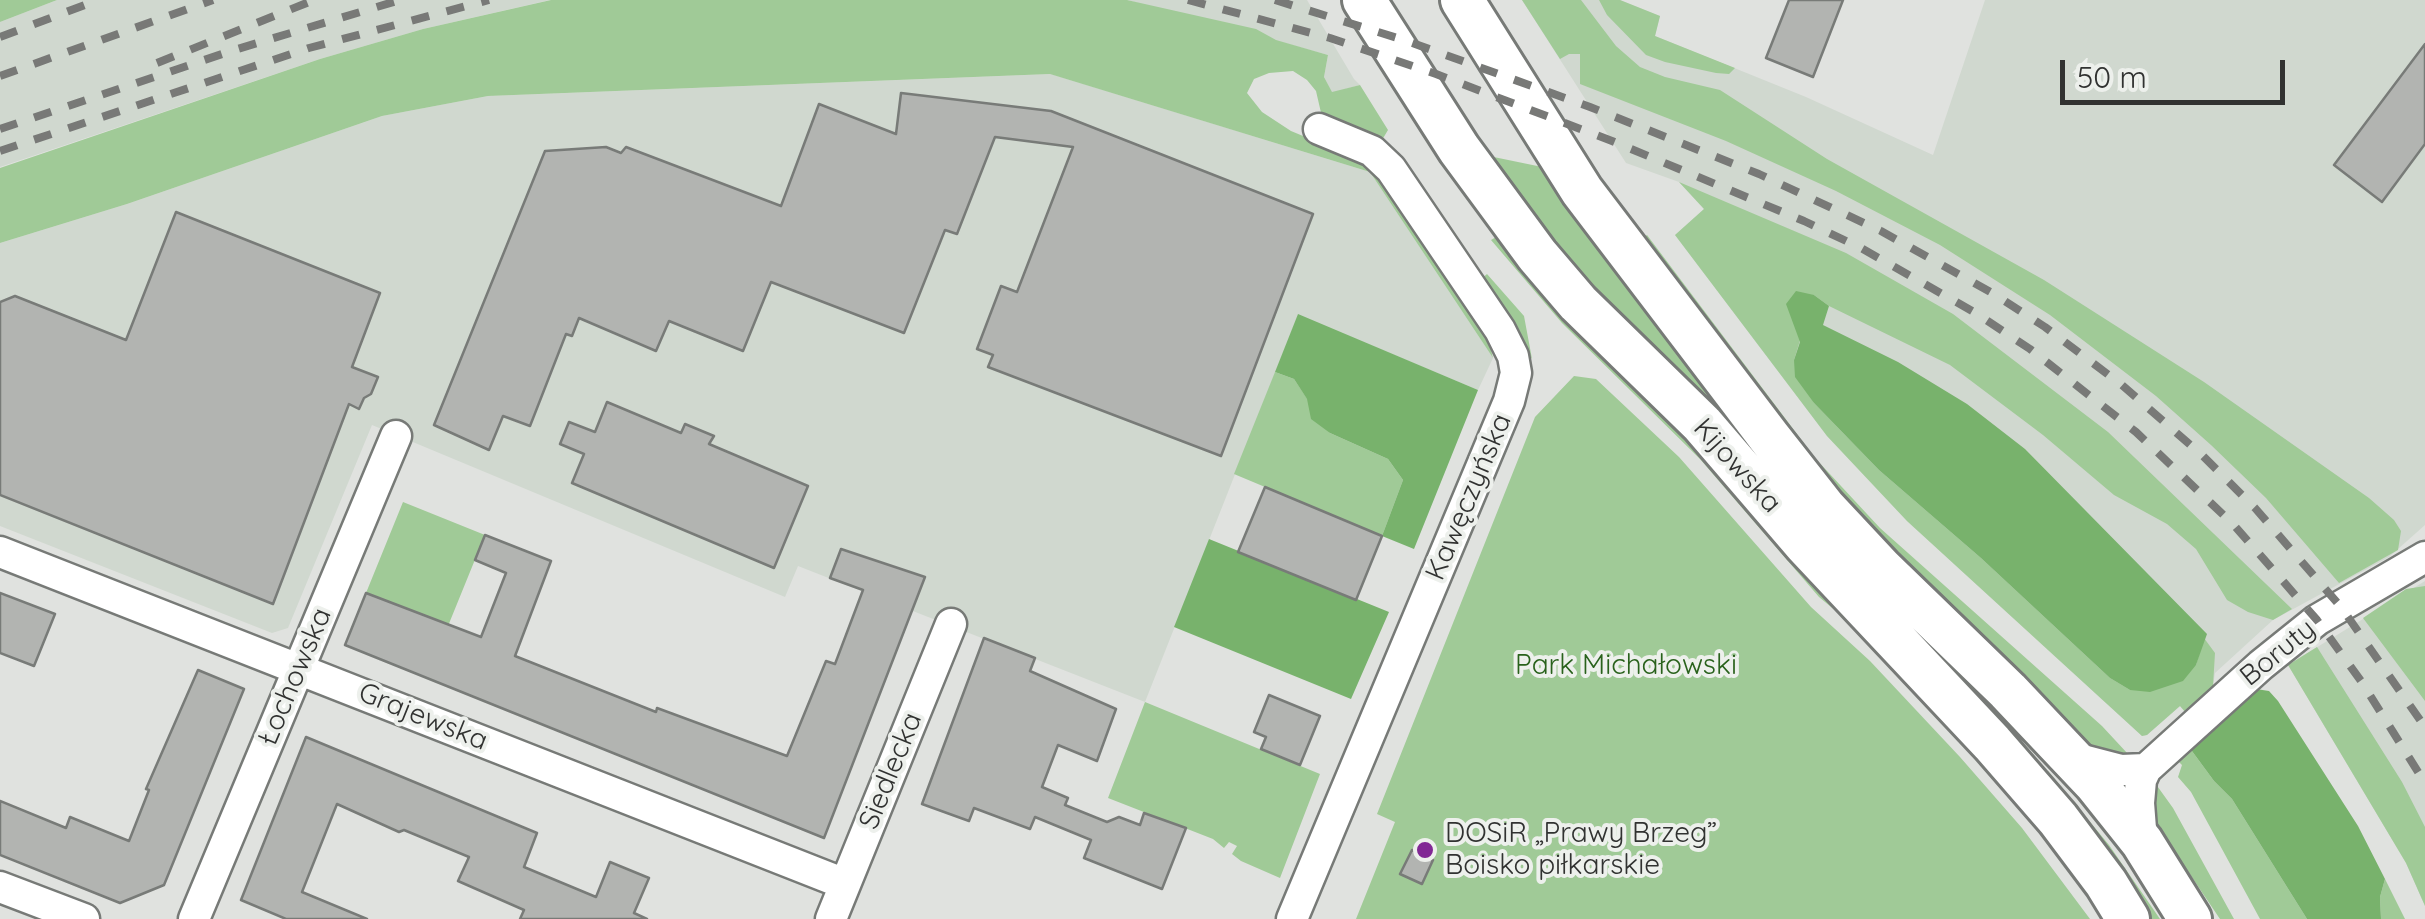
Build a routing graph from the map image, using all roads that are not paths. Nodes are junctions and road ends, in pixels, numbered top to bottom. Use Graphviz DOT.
graph roads {
  1 [pos="1364,0"];
  2 [pos="1462,0"];
  3 [pos="1319,129"];
  4 [pos="396,436"];
  5 [pos="0,552"];
  6 [pos="2425,558"];
  7 [pos="951,624"];
  8 [pos="298,668"];
  9 [pos="2070,757"];
  10 [pos="2146,769"];
  11 [pos="2142,842"];
  12 [pos="844,884"];
  13 [pos="0,887"];
  14 [pos="84,919"];
  15 [pos="194,919"];
  16 [pos="831,919"];
  17 [pos="1292,919"];
  18 [pos="2128,919"];
  19 [pos="2190,919"];
  1 -- 18 [label="street, Kijowska"];
  2 -- 9 [label="street, Kijowska"];
  3 -- 17 [label="street, Kawęczyńska"];
  4 -- 8 [label="street, Łochowska"];
  5 -- 8 [label="street, Grajewska"];
  6 -- 10 [label="street, Boruty"];
  7 -- 12 [label="street, Siedlecka"];
  8 -- 12 [label="street, Grajewska"];
  8 -- 15 [label="street, Łochowska"];
  9 -- 10 [label="street"];
  9 -- 11 [label="street, Kijowska"];
  10 -- 11 [label="street"];
  11 -- 19 [label="street, Kijowska"];
  12 -- 16 [label="street, Siedlecka"];
  13 -- 14 [label="street"];
}
